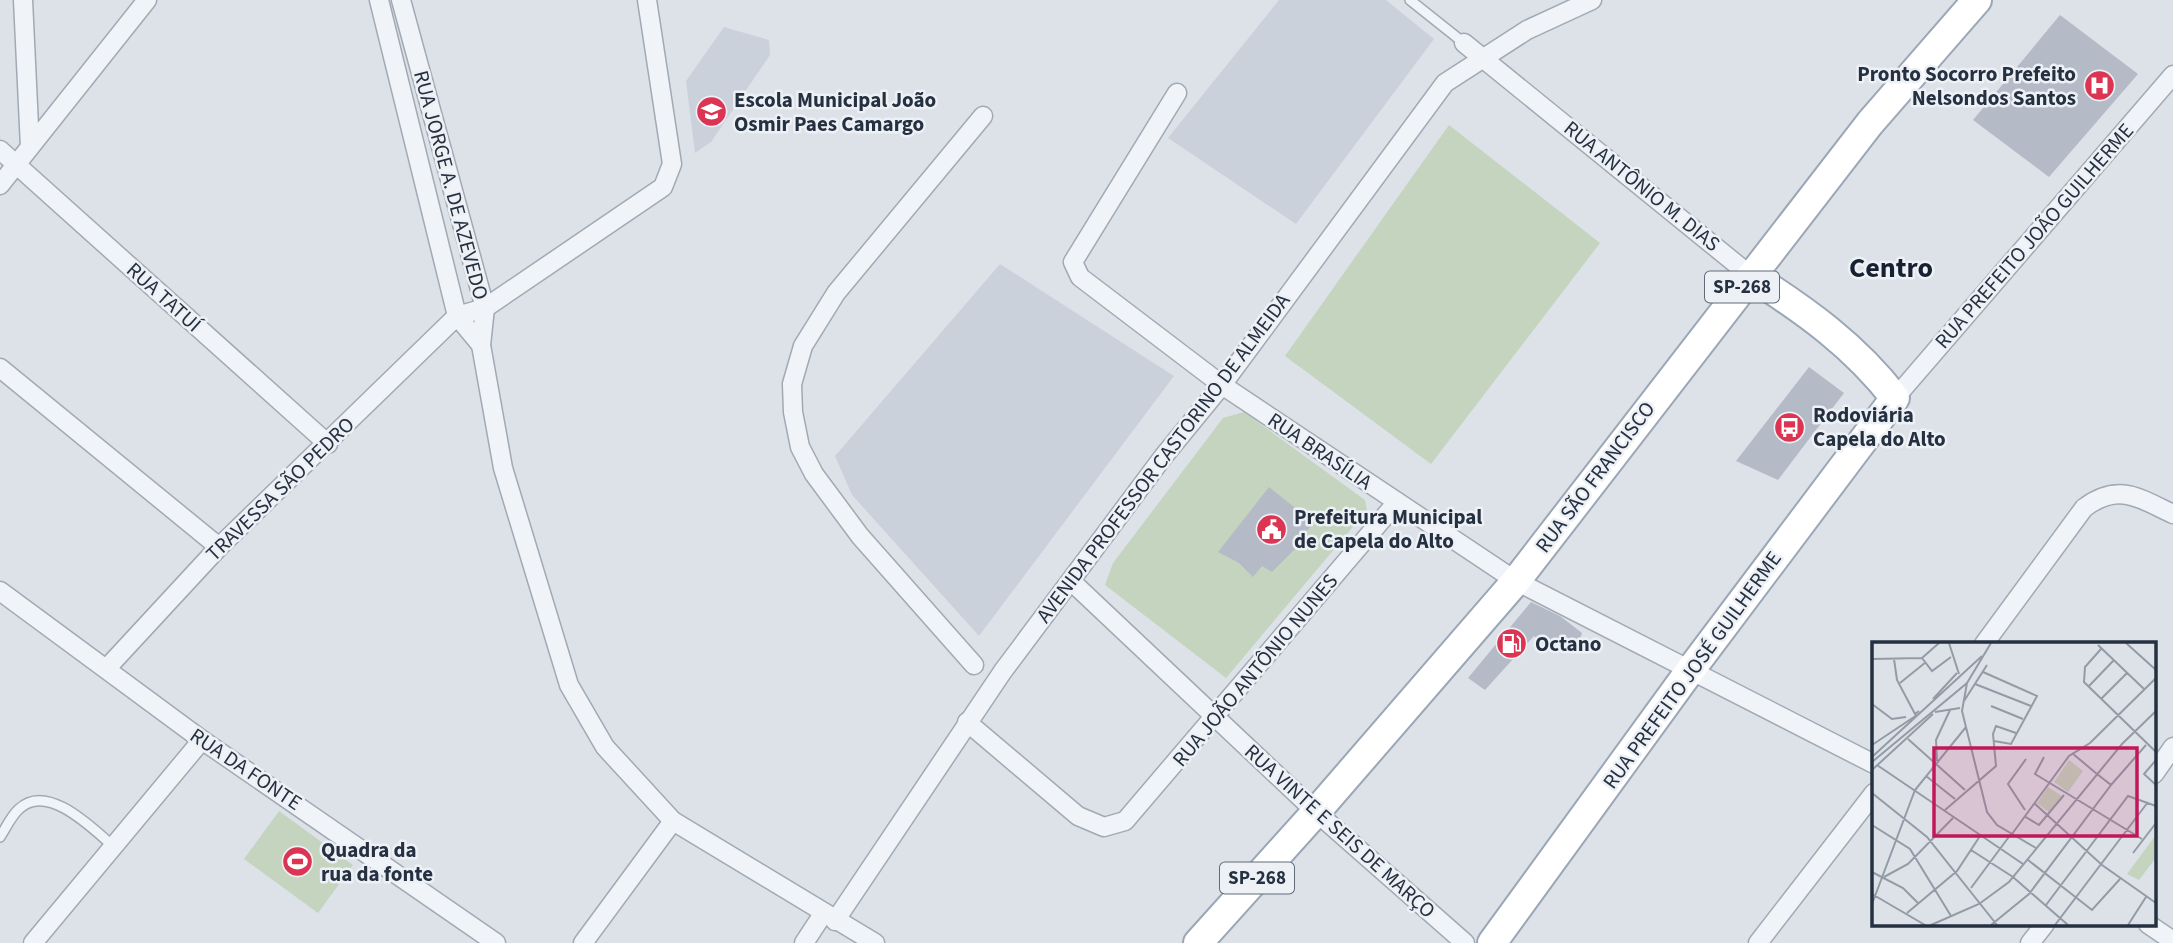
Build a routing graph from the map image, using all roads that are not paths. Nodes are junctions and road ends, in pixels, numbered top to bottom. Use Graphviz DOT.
graph roads {
  1 [pos="23,0"];
  2 [pos="147,0"];
  3 [pos="379,0"];
  4 [pos="401,0"];
  5 [pos="647,0"];
  6 [pos="1410,0"];
  7 [pos="1592,0"];
  8 [pos="1977,0"];
  9 [pos="1464,43"];
  10 [pos="1482,57"];
  11 [pos="2173,75"];
  12 [pos="1177,93"];
  13 [pos="983,116"];
  14 [pos="30,147"];
  15 [pos="0,150"];
  16 [pos="17,165"];
  17 [pos="0,185"];
  18 [pos="1751,275"];
  19 [pos="485,308"];
  20 [pos="457,316"];
  21 [pos="481,345"];
  22 [pos="0,368"];
  23 [pos="1222,385"];
  24 [pos="1895,398"];
  25 [pos="328,444"];
  26 [pos="1397,502"];
  27 [pos="2173,514"];
  28 [pos="219,547"];
  29 [pos="1071,581"];
  30 [pos="1516,581"];
  31 [pos="0,590"];
  32 [pos="1985,642"];
  33 [pos="974,665"];
  34 [pos="107,668"];
  35 [pos="1689,672"];
  36 [pos="1216,718"];
  37 [pos="967,722"];
  38 [pos="202,740"];
  39 [pos="2173,747"];
  40 [pos="1872,763"];
  41 [pos="2156,771"];
  42 [pos="1872,796"];
  43 [pos="1316,813"];
  44 [pos="673,821"];
  45 [pos="0,837"];
  46 [pos="113,846"];
  47 [pos="829,917"];
  48 [pos="2043,926"];
  49 [pos="2151,926"];
  50 [pos="2173,941"];
  51 [pos="493,942"];
  52 [pos="33,943"];
  53 [pos="583,943"];
  54 [pos="804,943"];
  55 [pos="875,943"];
  56 [pos="1198,943"];
  57 [pos="1465,943"];
  58 [pos="1492,943"];
  59 [pos="1758,943"];
  60 [pos="2030,943"];
  1 -- 14 [label="street"];
  2 -- 14 [label="street"];
  3 -- 20 [label="street, RUA JORGE A. DE AZEVEDO"];
  4 -- 19 [label="street, RUA JORGE A. DE AZEVEDO"];
  5 -- 19 [label="street"];
  6 -- 9 [label="lane"];
  7 -- 10 [label="street, AVENIDA PROFESSOR CASTORINO DE ALMEIDA"];
  8 -- 18 [label="main road, RUA SÃO FRANCISCO / SP-268"];
  9 -- 10 [label="street, RUA ANTÔNIO M. DIAS"];
  10 -- 18 [label="street, RUA ANTÔNIO M. DIAS"];
  10 -- 23 [label="street, AVENIDA PROFESSOR CASTORINO DE ALMEIDA"];
  11 -- 24 [label="street, RUA PREFEITO JOÃO GUILHERME"];
  12 -- 23 [label="street, RUA BRASÍLIA"];
  13 -- 33 [label="street"];
  14 -- 16 [label="street"];
  15 -- 16 [label="street, RUA TATUÍ"];
  16 -- 17 [label="street"];
  16 -- 25 [label="street, RUA TATUÍ"];
  18 -- 24 [label="main road, RUA ANTÔNIO M. DIAS"];
  18 -- 30 [label="main road, RUA SÃO FRANCISCO / SP-268"];
  19 -- 20 [label="street"];
  19 -- 21 [label="street, RUA JORGE A. DE AZEVEDO"];
  20 -- 21 [label="street, RUA JORGE A. DE AZEVEDO"];
  20 -- 25 [label="street, TRAVESSA SÃO PEDRO"];
  21 -- 44 [label="street"];
  22 -- 28 [label="street"];
  23 -- 26 [label="street, RUA BRASÍLIA"];
  23 -- 29 [label="street, AVENIDA PROFESSOR CASTORINO DE ALMEIDA"];
  24 -- 35 [label="main road, RUA PREFEITO JOSÉ GUILHERME"];
  25 -- 28 [label="street, TRAVESSA SÃO PEDRO"];
  26 -- 30 [label="street, RUA BRASÍLIA"];
  26 -- 36 [label="street, RUA JOÃO ANTÔNIO NUNES"];
  27 -- 32 [label="street"];
  28 -- 34 [label="street, TRAVESSA SÃO PEDRO"];
  29 -- 36 [label="street"];
  29 -- 37 [label="street, AVENIDA PROFESSOR CASTORINO DE ALMEIDA"];
  30 -- 35 [label="street, RUA BRASÍLIA"];
  30 -- 43 [label="main road, RUA SÃO FRANCISCO / SP-268"];
  31 -- 34 [label="street, RUA DA FONTE"];
  34 -- 38 [label="street, RUA DA FONTE"];
  35 -- 40 [label="street, RUA BRASÍLIA"];
  35 -- 58 [label="main road, RUA PREFEITO JOSÉ GUILHERME"];
  36 -- 37 [label="street, RUA JOÃO ANTÔNIO NUNES"];
  36 -- 43 [label="street, RUA VINTE E SEIS DE MARÇO"];
  37 -- 47 [label="street, AVENIDA PROFESSOR CASTORINO DE ALMEIDA"];
  38 -- 46 [label="street"];
  38 -- 51 [label="street, RUA DA FONTE"];
  39 -- 41 [label="street"];
  42 -- 59 [label="street"];
  43 -- 56 [label="main road, RUA SÃO FRANCISCO / SP-268"];
  43 -- 57 [label="street, RUA VINTE E SEIS DE MARÇO"];
  44 -- 47 [label="street"];
  44 -- 53 [label="street"];
  45 -- 46 [label="lane"];
  46 -- 52 [label="street"];
  47 -- 54 [label="street, AVENIDA PROFESSOR CASTORINO DE ALMEIDA"];
  47 -- 55 [label="street"];
  48 -- 60 [label="street"];
  49 -- 50 [label="street"];
}
